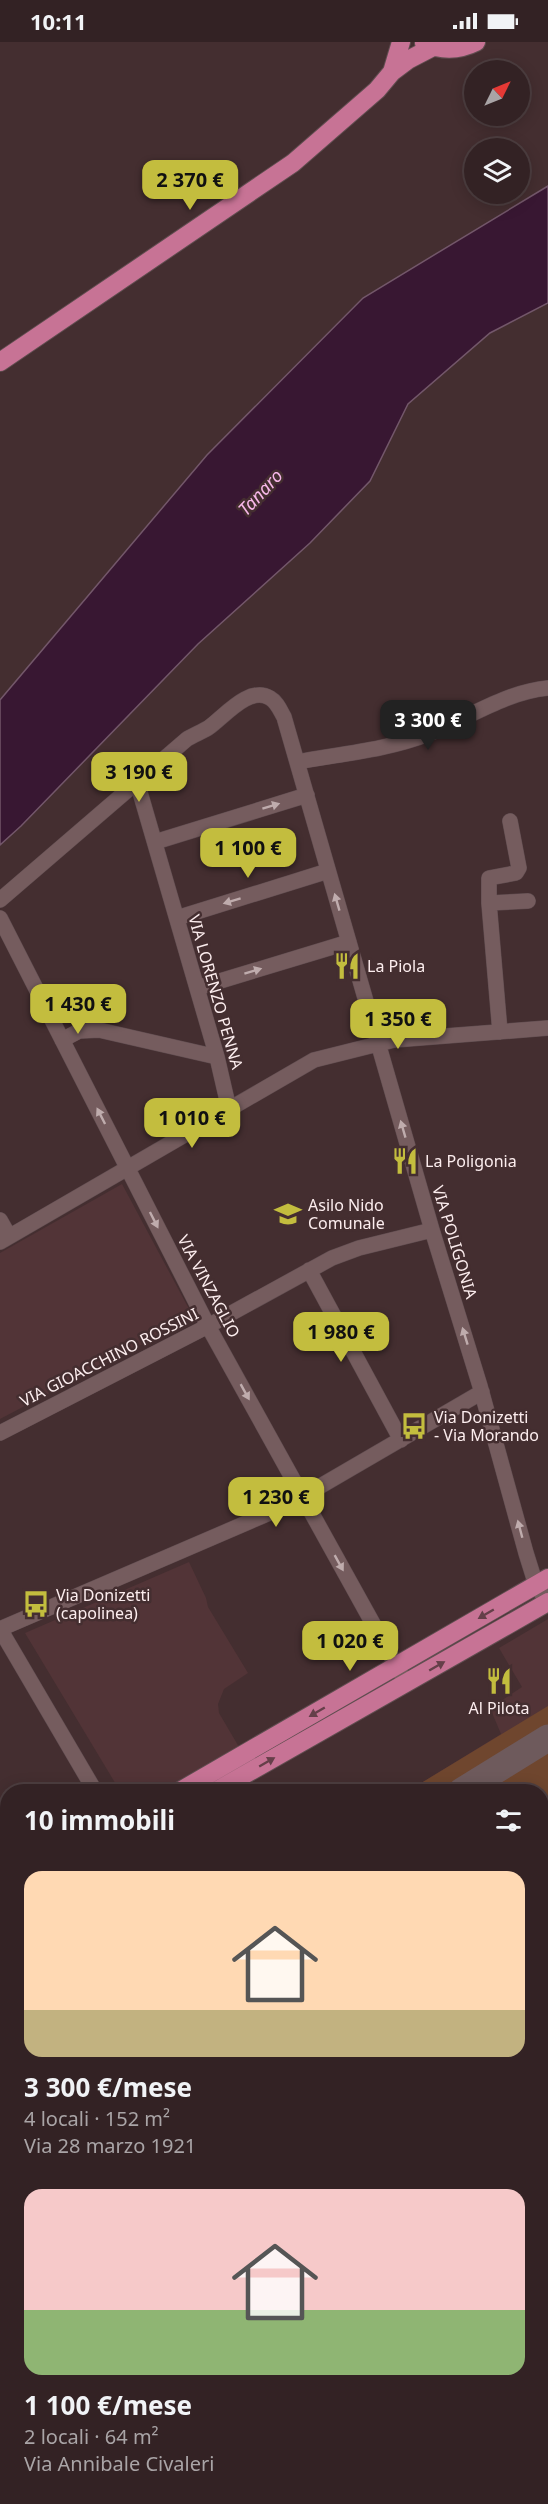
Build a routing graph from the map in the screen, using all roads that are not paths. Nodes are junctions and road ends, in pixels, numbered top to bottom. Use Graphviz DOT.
graph roads {
  1 [pos="401,42"];
  2 [pos="476,42"];
  3 [pos="428,45"];
  4 [pos="392,72"];
  5 [pos="0,362"];
  6 [pos="548,688"];
  7 [pos="297,762"];
  8 [pos="137,782"];
  9 [pos="307,795"];
  10 [pos="510,821"];
  11 [pos="155,842"];
  12 [pos="328,871"];
  13 [pos="0,900"];
  14 [pos="528,901"];
  15 [pos="489,903"];
  16 [pos="0,918"];
  17 [pos="177,918"];
  18 [pos="349,942"];
  19 [pos="197,988"];
  20 [pos="548,1028"];
  21 [pos="500,1032"];
  22 [pos="62,1040"];
  23 [pos="379,1043"];
  24 [pos="217,1057"];
  25 [pos="229,1109"];
  26 [pos="127,1168"];
  27 [pos="0,1220"];
  28 [pos="432,1230"];
  29 [pos="5,1239"];
  30 [pos="309,1270"];
  31 [pos="208,1326"];
  32 [pos="482,1392"];
  33 [pos="0,1433"];
  34 [pos="401,1440"];
  35 [pos="303,1497"];
  36 [pos="542,1582"];
  37 [pos="547,1602"];
  38 [pos="0,1629"];
  39 [pos="396,1666"];
  40 [pos="406,1683"];
  41 [pos="91,1784"];
  42 [pos="192,1784"];
  43 [pos="228,1784"];
  1 -- 4 [label="main road"];
  2 -- 3 [label="main road"];
  3 -- 4 [label="main road"];
  4 -- 5 [label="main road"];
  6 -- 7 [label="street"];
  7 -- 8 [label="street, VIA POLIGONIA"];
  7 -- 9 [label="street, VIA POLIGONIA"];
  8 -- 11 [label="street, VIA LORENZO PENNA"];
  8 -- 13 [label="street"];
  11 -- 9 [label="street, one-way"];
  9 -- 12 [label="street, VIA POLIGONIA"];
  10 -- 15 [label="street"];
  11 -- 17 [label="street, VIA LORENZO PENNA"];
  12 -- 17 [label="street, one-way"];
  18 -- 12 [label="street, VIA POLIGONIA, one-way"];
  14 -- 15 [label="street"];
  15 -- 21 [label="street"];
  16 -- 22 [label="street, VIA VINZAGLIO"];
  17 -- 19 [label="street, VIA LORENZO PENNA"];
  19 -- 18 [label="street, one-way"];
  18 -- 23 [label="street, VIA POLIGONIA"];
  19 -- 24 [label="street, VIA LORENZO PENNA"];
  20 -- 21 [label="street"];
  21 -- 23 [label="street"];
  22 -- 24 [label="street"];
  26 -- 22 [label="street, VIA VINZAGLIO, one-way"];
  23 -- 25 [label="street"];
  28 -- 23 [label="street, VIA POLIGONIA, one-way"];
  24 -- 25 [label="street, VIA LORENZO PENNA"];
  25 -- 26 [label="street"];
  26 -- 29 [label="street"];
  26 -- 31 [label="street, VIA VINZAGLIO, one-way"];
  27 -- 29 [label="street"];
  28 -- 30 [label="street, VIA GIOACCHINO ROSSINI"];
  32 -- 28 [label="street, VIA POLIGONIA, one-way"];
  30 -- 31 [label="street, VIA GIOACCHINO ROSSINI"];
  30 -- 34 [label="street"];
  31 -- 33 [label="street, VIA GIOACCHINO ROSSINI"];
  31 -- 35 [label="street, VIA VINZAGLIO, one-way"];
  32 -- 34 [label="street"];
  36 -- 32 [label="street, VIA POLIGONIA, one-way"];
  34 -- 35 [label="street"];
  35 -- 38 [label="street"];
  35 -- 39 [label="street, VIA VINZAGLIO, one-way"];
  36 -- 37 [label="street, VIA POLIGONIA"];
  36 -- 39 [label="main road, one-way"];
  40 -- 37 [label="main road, one-way"];
  38 -- 41 [label="street"];
  39 -- 40 [label="street, VIA VINZAGLIO"];
  39 -- 42 [label="main road, one-way"];
  43 -- 40 [label="main road, one-way"];
}
